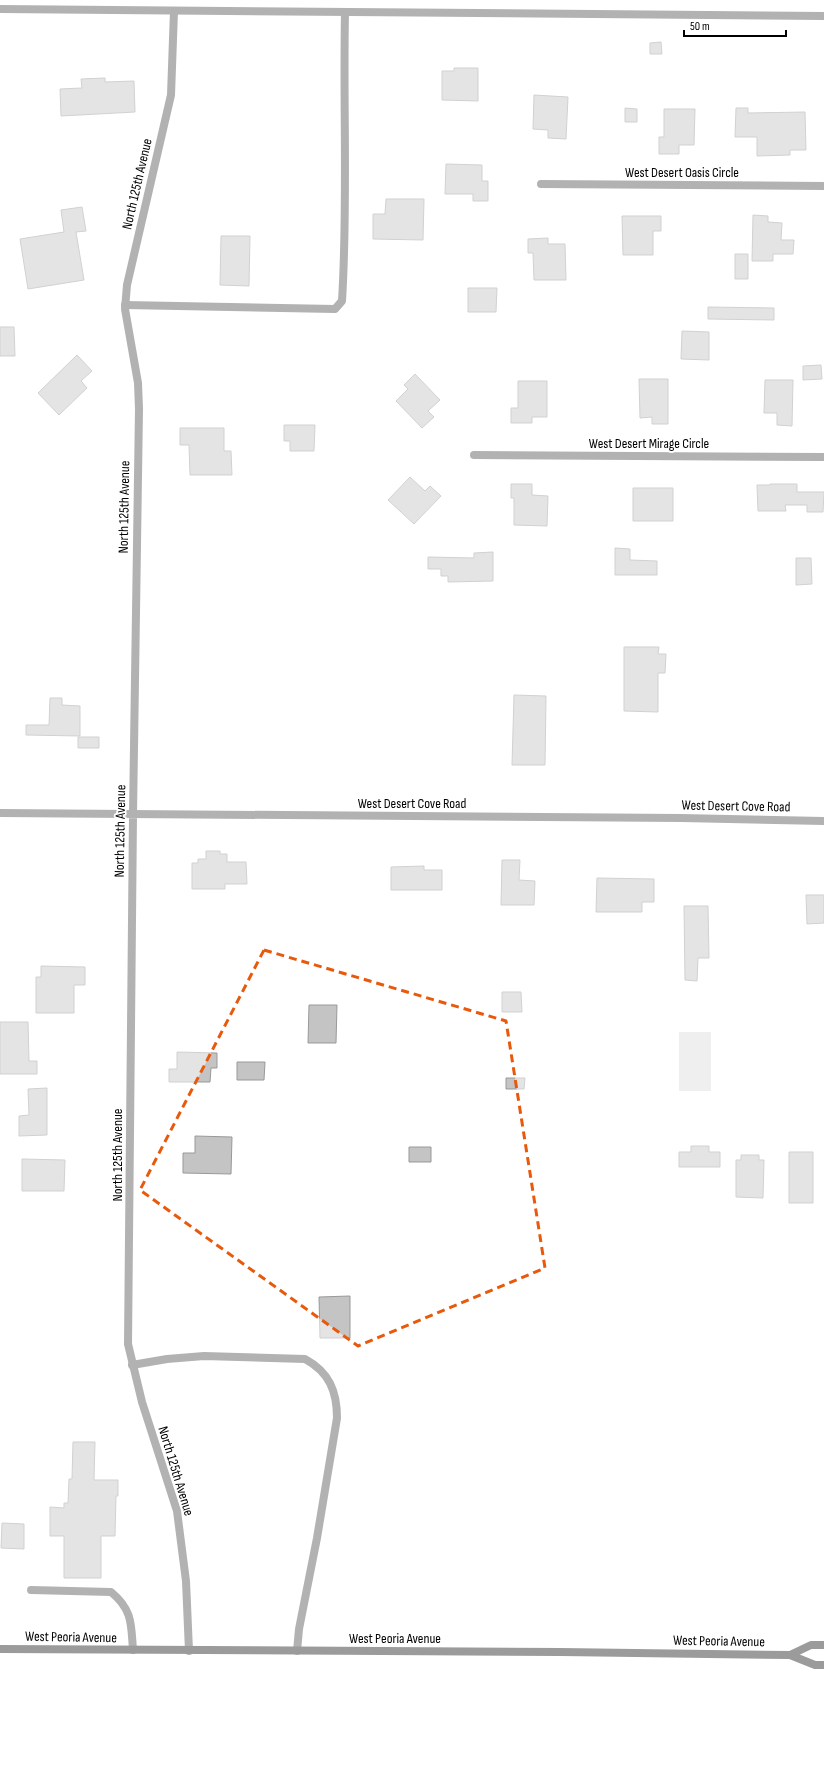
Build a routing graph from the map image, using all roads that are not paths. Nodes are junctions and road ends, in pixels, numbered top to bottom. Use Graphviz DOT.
graph roads {
  1 [pos="0,9"];
  2 [pos="174,10"];
  3 [pos="345,12"];
  4 [pos="824,16"];
  5 [pos="541,184"];
  6 [pos="824,186"];
  7 [pos="125,305"];
  8 [pos="474,455"];
  9 [pos="824,457"];
  10 [pos="0,813"];
  11 [pos="133,815"];
  12 [pos="824,821"];
  13 [pos="132,1365"];
  14 [pos="31,1590"];
  15 [pos="824,1645"];
  16 [pos="0,1649"];
  17 [pos="132,1650"];
  18 [pos="188,1651"];
  19 [pos="297,1651"];
  20 [pos="790,1655"];
  21 [pos="824,1665"];
  1 -- 2 [label="street"];
  2 -- 3 [label="street"];
  2 -- 7 [label="street, North 125th Avenue"];
  3 -- 4 [label="street"];
  3 -- 7 [label="street"];
  5 -- 6 [label="street, West Desert Oasis Circle"];
  7 -- 11 [label="street, North 125th Avenue"];
  8 -- 9 [label="street, West Desert Mirage Circle"];
  10 -- 11 [label="street, West Desert Cove Road"];
  11 -- 12 [label="street, West Desert Cove Road"];
  11 -- 13 [label="street, North 125th Avenue"];
  13 -- 18 [label="street, North 125th Avenue"];
  13 -- 19 [label="street"];
  14 -- 17 [label="street"];
  15 -- 20 [label="main road, West Peoria Avenue"];
  16 -- 17 [label="main road, West Peoria Avenue"];
  17 -- 18 [label="main road, West Peoria Avenue"];
  18 -- 19 [label="main road, West Peoria Avenue"];
  19 -- 20 [label="main road, West Peoria Avenue"];
  20 -- 21 [label="main road, West Peoria Avenue"];
}
